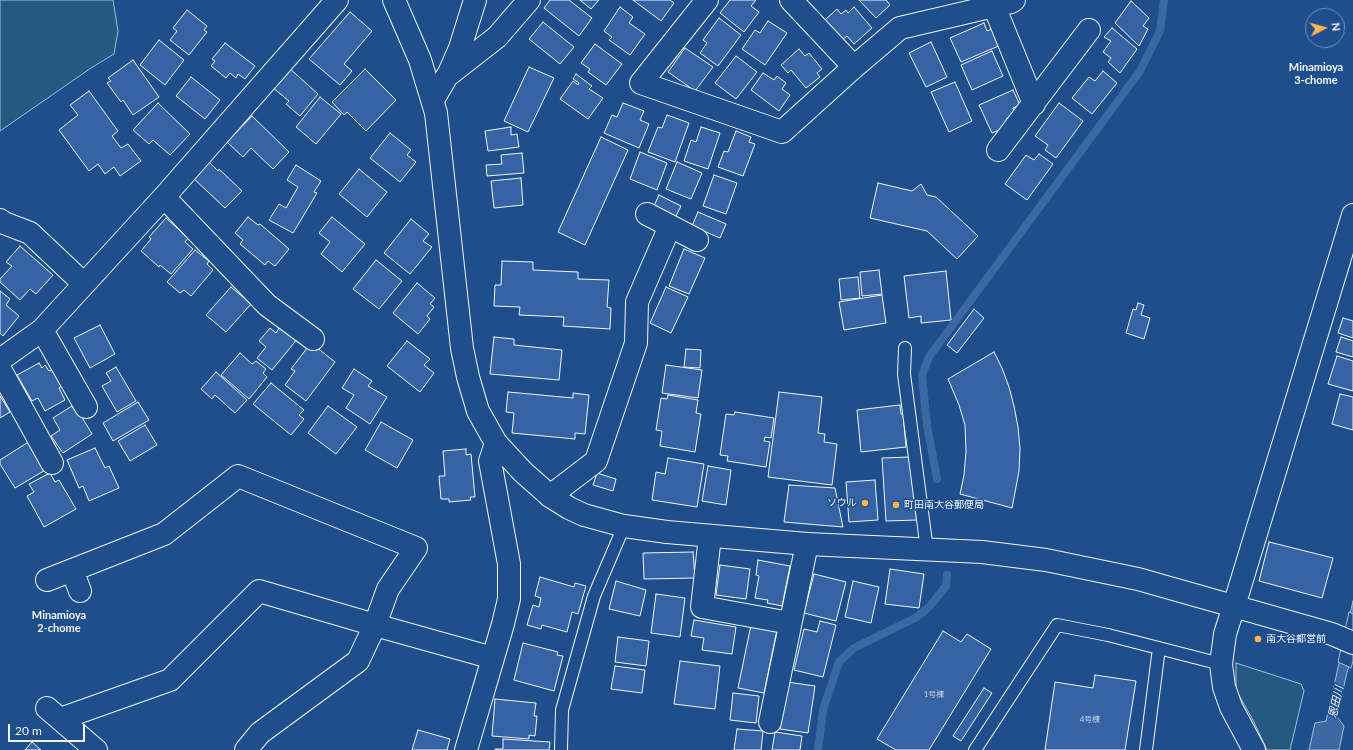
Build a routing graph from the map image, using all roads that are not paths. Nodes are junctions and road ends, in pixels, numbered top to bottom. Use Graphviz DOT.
graph roads {
  1 [pos="337,0"];
  2 [pos="394,0"];
  3 [pos="475,0"];
  4 [pos="529,0"];
  5 [pos="707,0"];
  6 [pos="790,0"];
  7 [pos="1004,3"];
  8 [pos="1090,30"];
  9 [pos="854,67"];
  10 [pos="447,76"];
  11 [pos="433,100"];
  12 [pos="1034,104"];
  13 [pos="998,150"];
  14 [pos="164,197"];
  15 [pos="647,214"];
  16 [pos="1353,215"];
  17 [pos="0,220"];
  18 [pos="670,226"];
  19 [pos="697,240"];
  20 [pos="84,284"];
  21 [pos="42,330"];
  22 [pos="313,339"];
  23 [pos="906,348"];
  24 [pos="0,360"];
  25 [pos="0,368"];
  26 [pos="86,407"];
  27 [pos="496,443"];
  28 [pos="52,463"];
  29 [pos="550,496"];
  30 [pos="624,526"];
  31 [pos="710,536"];
  32 [pos="807,544"];
  33 [pos="927,550"];
  34 [pos="72,570"];
  35 [pos="47,580"];
  36 [pos="80,591"];
  37 [pos="1234,606"];
  38 [pos="790,623"];
  39 [pos="375,625"];
  40 [pos="1353,643"];
  41 [pos="1159,648"];
  42 [pos="493,658"];
  43 [pos="1221,664"];
  44 [pos="770,722"];
  45 [pos="96,750"];
  46 [pos="246,750"];
  47 [pos="466,750"];
  48 [pos="561,750"];
  49 [pos="975,750"];
  50 [pos="1146,750"];
  51 [pos="1254,750"];
  1 -- 14 [label="street"];
  2 -- 11 [label="street"];
  3 -- 10 [label="street"];
  4 -- 10 [label="street"];
  5 -- 9 [label="street"];
  6 -- 9 [label="street"];
  7 -- 9 [label="street"];
  7 -- 12 [label="street"];
  8 -- 12 [label="street"];
  10 -- 11 [label="street"];
  11 -- 27 [label="street"];
  12 -- 13 [label="street"];
  14 -- 20 [label="street"];
  14 -- 22 [label="street"];
  15 -- 18 [label="street"];
  16 -- 37 [label="street"];
  17 -- 20 [label="street"];
  18 -- 19 [label="street"];
  18 -- 29 [label="street"];
  20 -- 21 [label="street"];
  21 -- 24 [label="street"];
  21 -- 26 [label="street"];
  23 -- 33 [label="lane"];
  25 -- 28 [label="street"];
  27 -- 29 [label="street"];
  27 -- 42 [label="street"];
  29 -- 30 [label="street"];
  30 -- 31 [label="street"];
  30 -- 48 [label="lane"];
  31 -- 32 [label="street"];
  31 -- 38 [label="street"];
  32 -- 33 [label="street"];
  32 -- 38 [label="street"];
  33 -- 37 [label="street"];
  34 -- 35 [label="street"];
  34 -- 36 [label="street"];
  34 -- 39 [label="street"];
  37 -- 40 [label="street"];
  37 -- 43 [label="street"];
  38 -- 44 [label="street"];
  39 -- 42 [label="street"];
  39 -- 45 [label="street"];
  39 -- 46 [label="street"];
  41 -- 43 [label="lane"];
  41 -- 49 [label="lane"];
  41 -- 50 [label="lane"];
  42 -- 47 [label="street"];
  43 -- 51 [label="street"];
}
